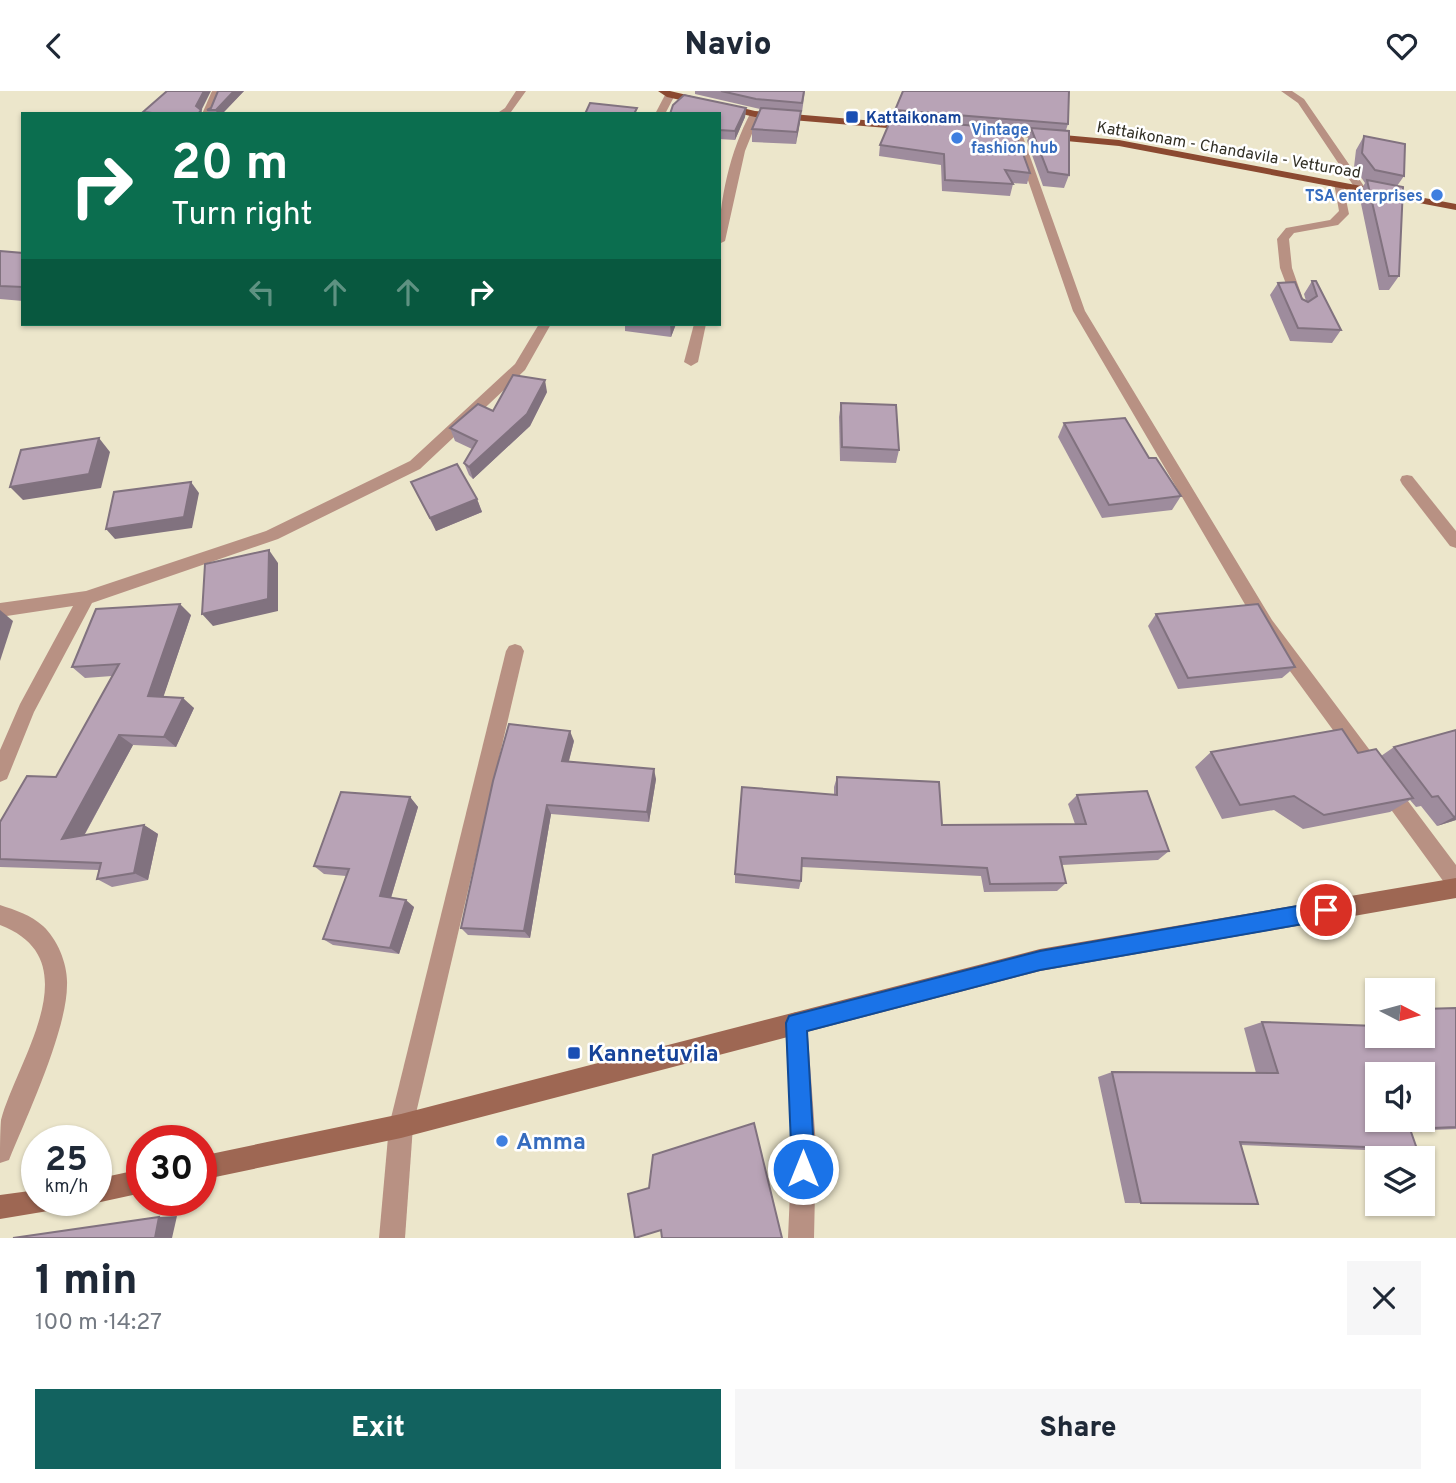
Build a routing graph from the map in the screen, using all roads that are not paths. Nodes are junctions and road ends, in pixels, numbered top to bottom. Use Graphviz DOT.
graph roads {
  1 [pos="217,91"];
  2 [pos="521,91"];
  3 [pos="1286,91"];
  4 [pos="666,93"];
  5 [pos="208,112"];
  6 [pos="504,112"];
  7 [pos="661,112"];
  8 [pos="755,114"];
  9 [pos="923,128"];
  10 [pos="976,131"];
  11 [pos="1017,134"];
  12 [pos="1338,185"];
  13 [pos="1362,189"];
  14 [pos="1456,207"];
  15 [pos="721,232"];
  16 [pos="1300,308"];
  17 [pos="544,326"];
  18 [pos="700,326"];
  19 [pos="691,362"];
  20 [pos="1407,480"];
  21 [pos="1456,542"];
  22 [pos="86,598"];
  23 [pos="0,610"];
  24 [pos="515,651"];
  25 [pos="0,773"];
  26 [pos="1456,882"];
  27 [pos="1456,888"];
  28 [pos="0,915"];
  29 [pos="796,1023"];
  30 [pos="401,1126"];
  31 [pos="0,1151"];
  32 [pos="217,1165"];
  33 [pos="21,1204"];
  34 [pos="0,1207"];
  35 [pos="392,1238"];
  36 [pos="801,1238"];
  1 -- 5 [label="street"];
  2 -- 6 [label="street"];
  3 -- 13 [label="street"];
  4 -- 7 [label="street"];
  4 -- 8 [label="main road"];
  8 -- 9 [label="main road"];
  8 -- 15 [label="street"];
  10 -- 11 [label="main road, Kattaikonam - Chandavila - Vetturoad"];
  11 -- 12 [label="main road, Kattaikonam - Chandavila - Vetturoad"];
  11 -- 26 [label="street"];
  12 -- 13 [label="main road, Kattaikonam - Chandavila - Vetturoad"];
  12 -- 16 [label="street"];
  13 -- 14 [label="main road, Kattaikonam - Chandavila - Vetturoad"];
  17 -- 22 [label="street"];
  18 -- 19 [label="street"];
  20 -- 21 [label="street"];
  22 -- 23 [label="street"];
  22 -- 25 [label="street"];
  24 -- 30 [label="street"];
  27 -- 29 [label="main road"];
  28 -- 31 [label="street"];
  29 -- 30 [label="main road"];
  29 -- 36 [label="street"];
  30 -- 32 [label="main road"];
  30 -- 35 [label="street"];
  33 -- 34 [label="main road"];
}
